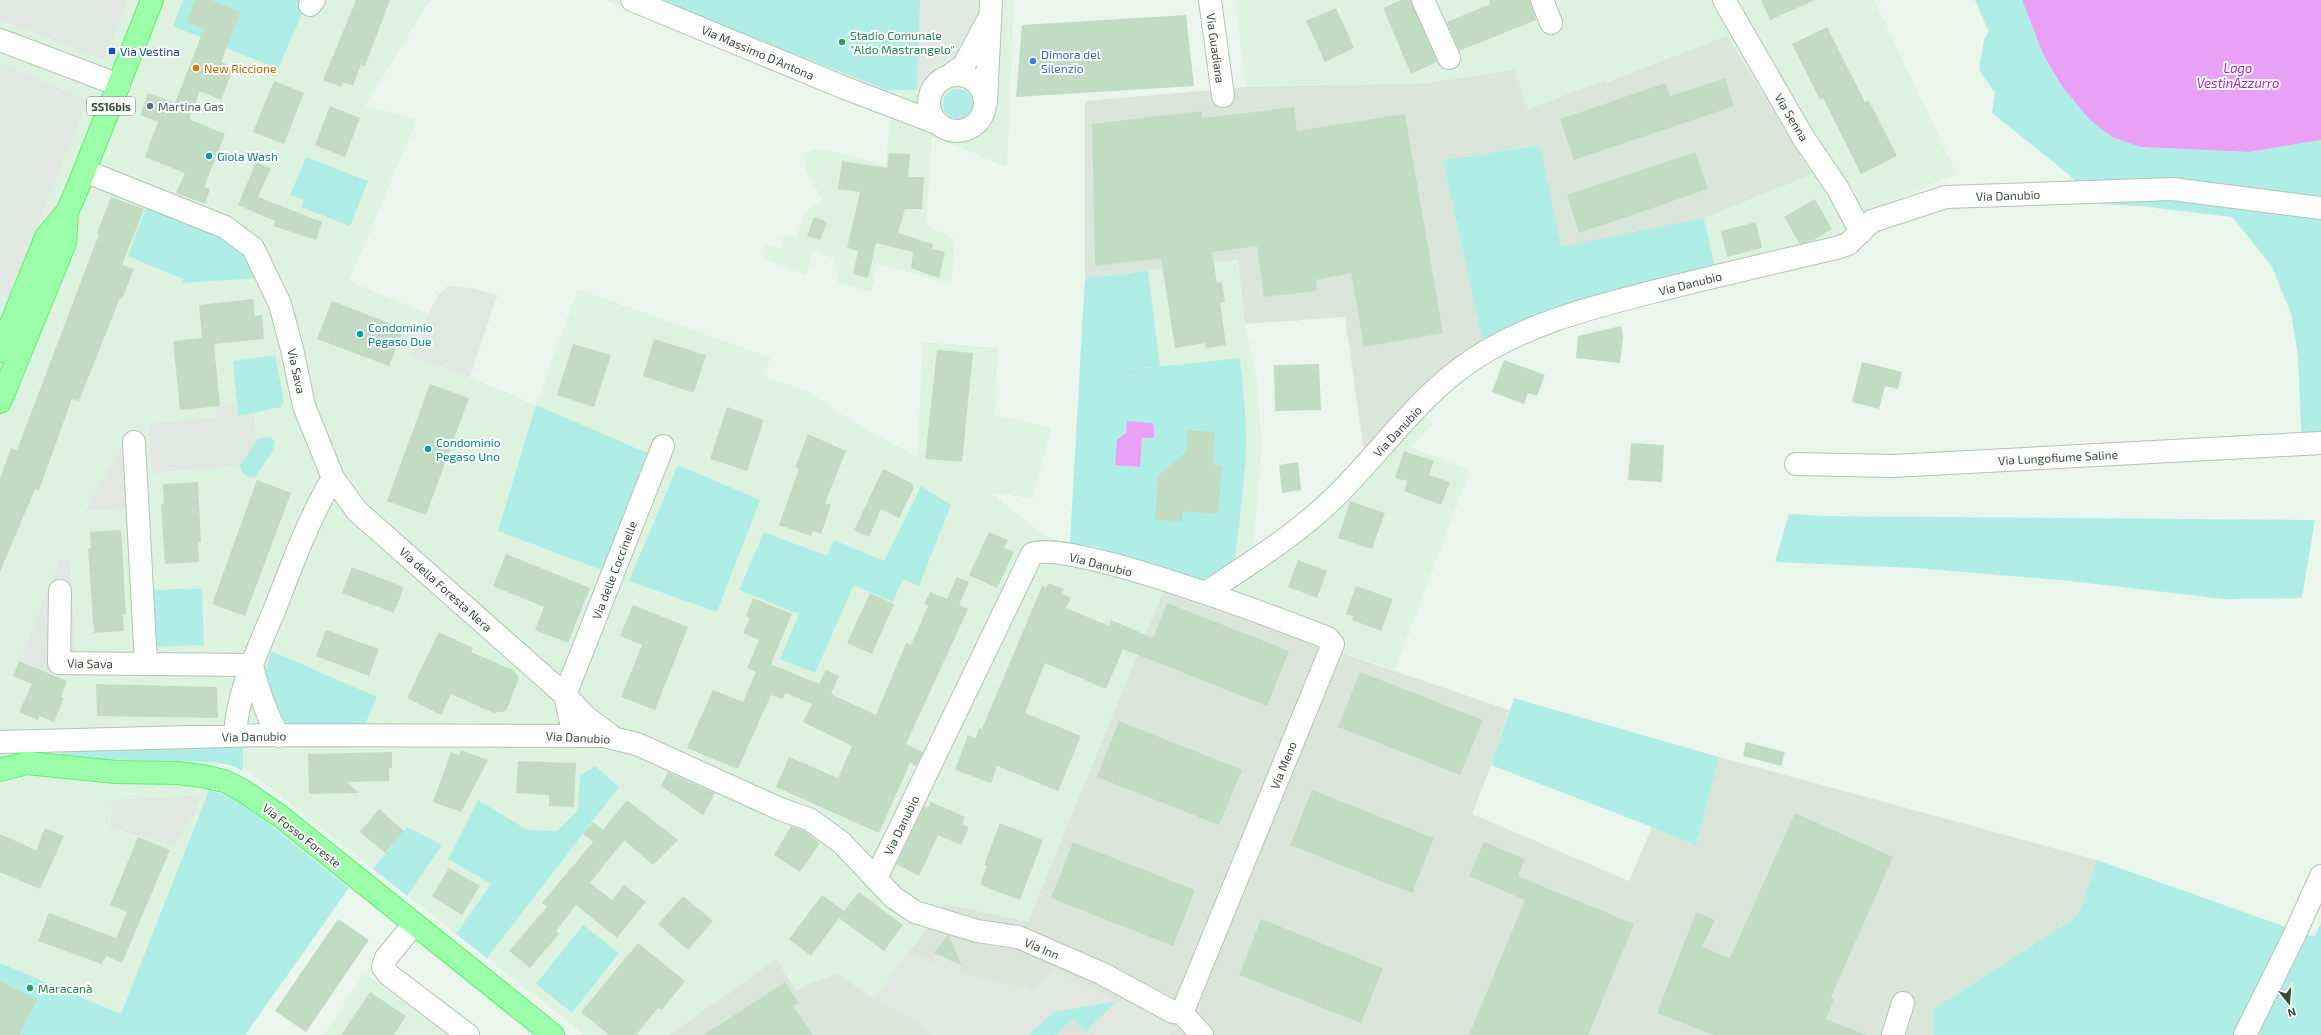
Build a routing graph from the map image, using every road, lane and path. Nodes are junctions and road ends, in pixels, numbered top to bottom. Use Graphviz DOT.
graph roads {
  1 [pos="152,0"];
  2 [pos="632,0"];
  3 [pos="1210,0"];
  4 [pos="1423,0"];
  5 [pos="1542,0"];
  6 [pos="1724,0"];
  7 [pos="991,8"];
  8 [pos="1551,23"];
  9 [pos="0,40"];
  10 [pos="1449,58"];
  11 [pos="948,76"];
  12 [pos="119,85"];
  13 [pos="1223,96"];
  14 [pos="929,98"];
  15 [pos="883,102"];
  16 [pos="986,102"];
  17 [pos="937,123"];
  18 [pos="85,171"];
  19 [pos="2321,208"];
  20 [pos="67,212"];
  21 [pos="1861,232"];
  22 [pos="0,352"];
  23 [pos="0,402"];
  24 [pos="134,442"];
  25 [pos="2321,443"];
  26 [pos="663,446"];
  27 [pos="1796,464"];
  28 [pos="333,478"];
  29 [pos="60,591"];
  30 [pos="1207,592"];
  31 [pos="146,664"];
  32 [pos="252,665"];
  33 [pos="565,695"];
  34 [pos="574,735"];
  35 [pos="235,736"];
  36 [pos="279,736"];
  37 [pos="615,739"];
  38 [pos="0,742"];
  39 [pos="0,756"];
  40 [pos="27,763"];
  41 [pos="0,770"];
  42 [pos="2321,876"];
  43 [pos="876,878"];
  44 [pos="414,924"];
  45 [pos="1903,1003"];
  46 [pos="1182,1013"];
  47 [pos="468,1035"];
  48 [pos="553,1035"];
  49 [pos="1202,1035"];
  50 [pos="1893,1035"];
  51 [pos="2245,1035"];
  1 -- 12 [label="main road, SS16bis"];
  2 -- 15 [label="street, Via Massimo D'Antona"];
  3 -- 13 [label="street, Via Guadiana"];
  4 -- 10 [label="street"];
  5 -- 8 [label="street"];
  6 -- 21 [label="street, Via Senna"];
  7 -- 11 [label="street"];
  7 -- 16 [label="street"];
  9 -- 12 [label="street"];
  11 -- 14 [label="street"];
  11 -- 16 [label="street"];
  12 -- 18 [label="main road, SS16bis"];
  14 -- 15 [label="street, Via Massimo D'Antona"];
  14 -- 17 [label="street"];
  15 -- 17 [label="street, Via Massimo D'Antona"];
  16 -- 17 [label="street"];
  18 -- 20 [label="main road, SS16bis"];
  18 -- 28 [label="street, Via Sava"];
  19 -- 21 [label="street, Via Danubio"];
  20 -- 22 [label="main road, SS16bis"];
  20 -- 23 [label="main road, SS16bis"];
  21 -- 30 [label="street, Via Danubio"];
  24 -- 31 [label="street"];
  25 -- 27 [label="street, Via Lungofiume Saline"];
  26 -- 33 [label="street, Via delle Coccinelle"];
  28 -- 32 [label="street"];
  28 -- 33 [label="street, Via della Foresta Nera"];
  29 -- 31 [label="street, Via Sava"];
  30 -- 43 [label="street, Via Danubio"];
  30 -- 46 [label="street, Via Meno"];
  31 -- 32 [label="street, Via Sava"];
  32 -- 35 [label="street"];
  32 -- 36 [label="street"];
  33 -- 34 [label="street"];
  33 -- 37 [label="street, Via della Foresta Nera"];
  34 -- 36 [label="street, Via Danubio"];
  34 -- 37 [label="street, Via Danubio"];
  35 -- 36 [label="street, Via Danubio"];
  35 -- 38 [label="street, Via Danubio"];
  37 -- 43 [label="street, Via Danubio"];
  39 -- 40 [label="main road"];
  40 -- 41 [label="main road, Via Fosso Foreste"];
  40 -- 44 [label="main road, Via Fosso Foreste"];
  42 -- 51 [label="street"];
  43 -- 46 [label="street, Via Inn"];
  44 -- 47 [label="street"];
  44 -- 48 [label="main road, Via Fosso Foreste"];
  45 -- 50 [label="street"];
  46 -- 49 [label="street, Via Inn"];
}
